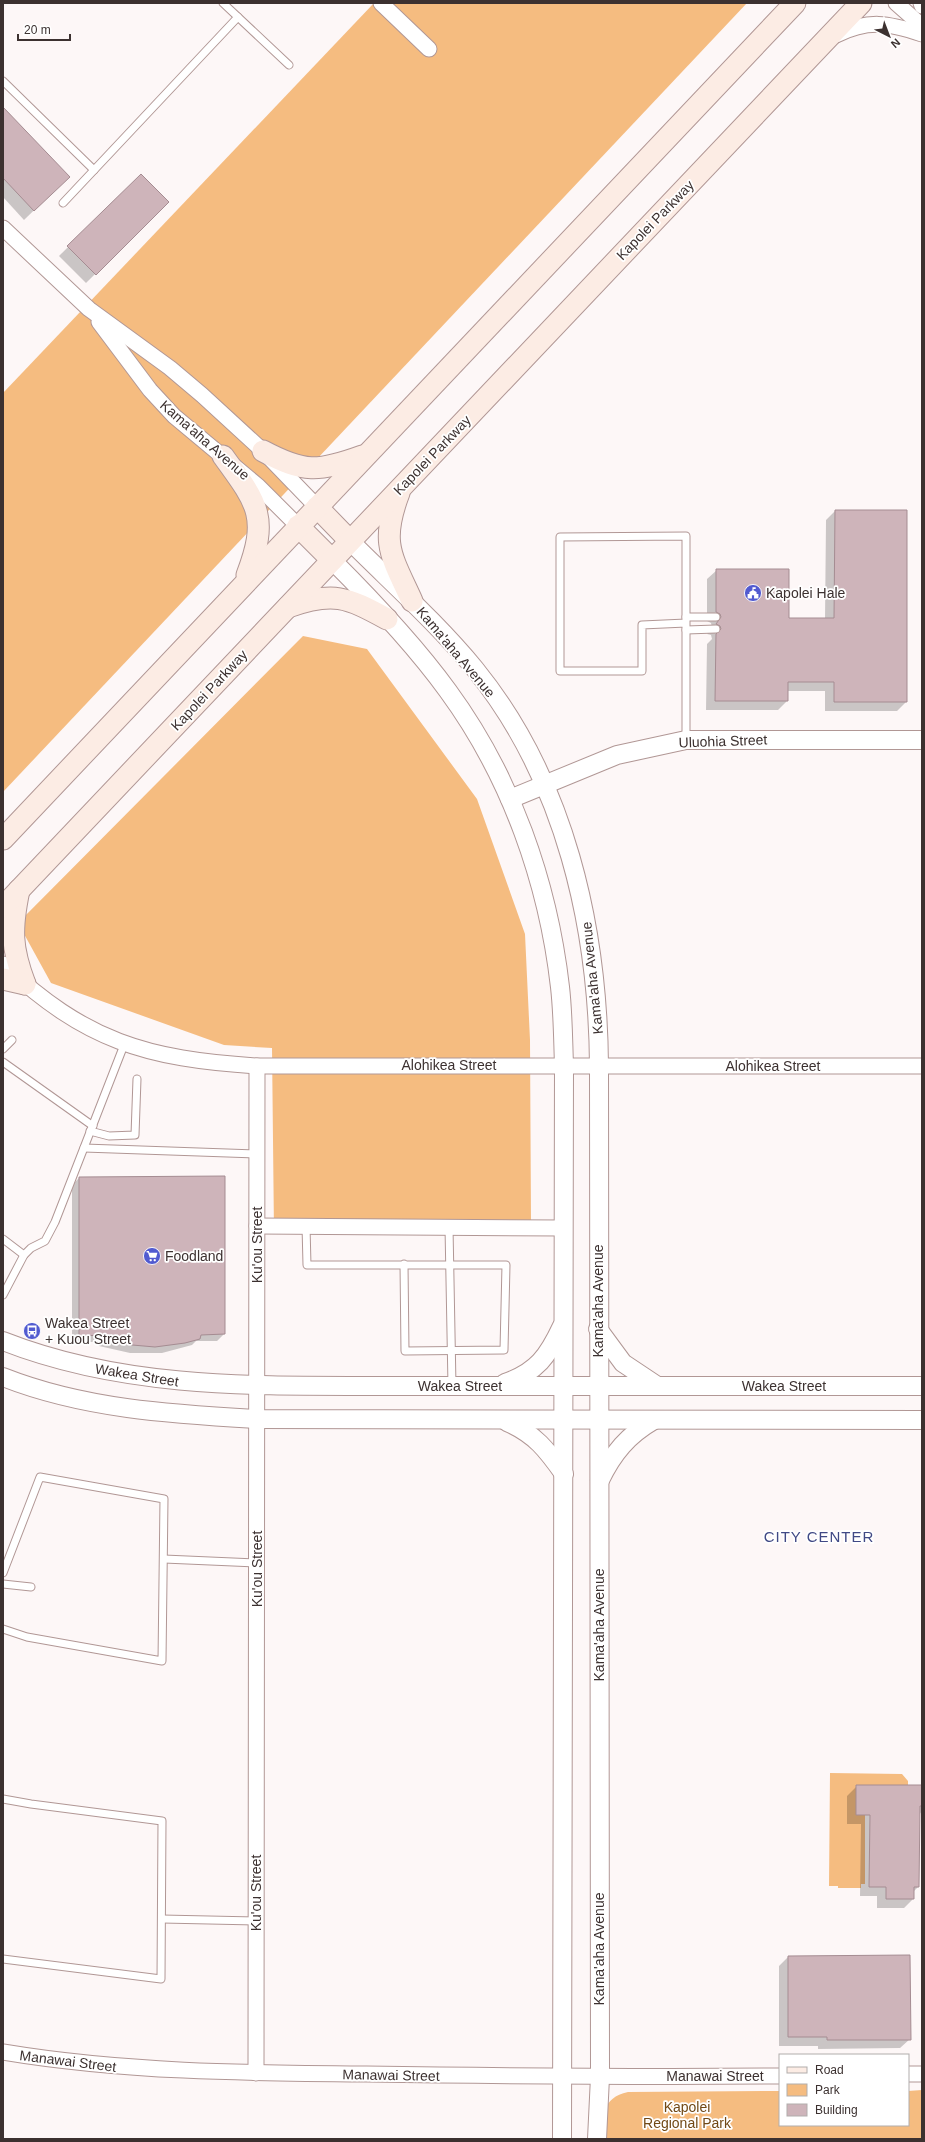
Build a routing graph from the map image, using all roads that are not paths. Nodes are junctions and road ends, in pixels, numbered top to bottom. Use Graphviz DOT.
graph roads {
  1 [pos="222,3"];
  2 [pos="381,3"];
  3 [pos="795,3"];
  4 [pos="861,3"];
  5 [pos="896,3"];
  6 [pos="921,3"];
  7 [pos="922,6"];
  8 [pos="238,17"];
  9 [pos="922,26"];
  10 [pos="922,34"];
  11 [pos="827,38"];
  12 [pos="429,49"];
  13 [pos="289,66"];
  14 [pos="3,82"];
  15 [pos="94,170"];
  16 [pos="63,203"];
  17 [pos="3,228"];
  18 [pos="89,309"];
  19 [pos="263,451"];
  20 [pos="366,455"];
  21 [pos="223,456"];
  22 [pos="402,486"];
  23 [pos="317,507"];
  24 [pos="298,526"];
  25 [pos="350,541"];
  26 [pos="332,560"];
  27 [pos="244,584"];
  28 [pos="412,600"];
  29 [pos="288,607"];
  30 [pos="716,617"];
  31 [pos="387,619"];
  32 [pos="686,624"];
  33 [pos="716,629"];
  34 [pos="686,740"];
  35 [pos="922,740"];
  36 [pos="544,785"];
  37 [pos="510,799"];
  38 [pos="3,839"];
  39 [pos="19,890"];
  40 [pos="3,907"];
  41 [pos="3,964"];
  42 [pos="3,979"];
  43 [pos="25,984"];
  44 [pos="12,1040"];
  45 [pos="124,1045"];
  46 [pos="3,1049"];
  47 [pos="3,1062"];
  48 [pos="564,1065"];
  49 [pos="257,1066"];
  50 [pos="599,1066"];
  51 [pos="922,1066"];
  52 [pos="137,1079"];
  53 [pos="92,1129"];
  54 [pos="84,1148"];
  55 [pos="257,1154"];
  56 [pos="257,1226"];
  57 [pos="306,1226"];
  58 [pos="449,1227"];
  59 [pos="563,1228"];
  60 [pos="3,1239"];
  61 [pos="24,1254"];
  62 [pos="404,1264"];
  63 [pos="450,1264"];
  64 [pos="3,1295"];
  65 [pos="564,1321"];
  66 [pos="598,1329"];
  67 [pos="3,1342"];
  68 [pos="452,1350"];
  69 [pos="3,1377"];
  70 [pos="257,1385"];
  71 [pos="656,1385"];
  72 [pos="452,1386"];
  73 [pos="564,1386"];
  74 [pos="598,1386"];
  75 [pos="922,1386"];
  76 [pos="496,1387"];
  77 [pos="257,1419"];
  78 [pos="503,1420"];
  79 [pos="564,1420"];
  80 [pos="598,1420"];
  81 [pos="654,1420"];
  82 [pos="922,1420"];
  83 [pos="564,1474"];
  84 [pos="598,1485"];
  85 [pos="164,1559"];
  86 [pos="256,1564"];
  87 [pos="3,1573"];
  88 [pos="3,1584"];
  89 [pos="32,1587"];
  90 [pos="3,1629"];
  91 [pos="3,1799"];
  92 [pos="162,1919"];
  93 [pos="256,1921"];
  94 [pos="3,1959"];
  95 [pos="3,2052"];
  96 [pos="256,2073"];
  97 [pos="909,2074"];
  98 [pos="922,2074"];
  99 [pos="779,2076"];
  100 [pos="564,2077"];
  101 [pos="600,2077"];
  102 [pos="562,2139"];
  103 [pos="597,2139"];
  1 -- 8 [label="lane"];
  2 -- 12 [label="street"];
  3 -- 20 [label="main road"];
  4 -- 11 [label="main road, Kapolei Parkway"];
  5 -- 9 [label="street"];
  6 -- 7 [label="street"];
  8 -- 13 [label="lane"];
  8 -- 15 [label="lane"];
  10 -- 11 [label="street"];
  11 -- 22 [label="main road, Kapolei Parkway"];
  14 -- 15 [label="lane"];
  15 -- 16 [label="lane"];
  17 -- 18 [label="street, Kama'aha Avenue"];
  18 -- 19 [label="street, Kama'aha Avenue"];
  18 -- 21 [label="street, Kama'aha Avenue"];
  19 -- 20 [label="main road"];
  19 -- 23 [label="street, Kama'aha Avenue"];
  20 -- 23 [label="main road"];
  21 -- 24 [label="street, Kama'aha Avenue"];
  21 -- 27 [label="main road"];
  22 -- 25 [label="main road, Kapolei Parkway"];
  22 -- 28 [label="main road"];
  23 -- 24 [label="main road"];
  23 -- 25 [label="main road"];
  24 -- 26 [label="main road"];
  24 -- 27 [label="main road"];
  25 -- 26 [label="main road, Kapolei Parkway"];
  25 -- 28 [label="street, Kama'aha Avenue"];
  26 -- 29 [label="main road, Kapolei Parkway"];
  26 -- 31 [label="street, Kama'aha Avenue"];
  27 -- 38 [label="main road"];
  28 -- 36 [label="street, Kama'aha Avenue"];
  29 -- 31 [label="main road"];
  29 -- 39 [label="main road, Kapolei Parkway"];
  30 -- 32 [label="lane"];
  31 -- 37 [label="street, Kama'aha Avenue"];
  32 -- 32 [label="lane"];
  32 -- 33 [label="lane"];
  32 -- 34 [label="lane"];
  34 -- 35 [label="street, Uluohia Street"];
  34 -- 36 [label="street, Uluohia Street"];
  36 -- 37 [label="street, Uluohia Street"];
  36 -- 50 [label="street, Kama'aha Avenue"];
  37 -- 48 [label="street, Kama'aha Avenue"];
  39 -- 40 [label="main road, Kapolei Parkway"];
  39 -- 43 [label="main road"];
  41 -- 43 [label="street, Alohikea Street"];
  42 -- 43 [label="main road"];
  43 -- 45 [label="street, Alohikea Street"];
  44 -- 46 [label="lane"];
  45 -- 49 [label="street, Alohikea Street"];
  45 -- 53 [label="lane"];
  47 -- 53 [label="lane"];
  48 -- 49 [label="street, Alohikea Street"];
  48 -- 50 [label="street, Alohikea Street"];
  48 -- 59 [label="street, Kama'aha Avenue"];
  49 -- 55 [label="street, Ku'ou Street"];
  50 -- 51 [label="street, Alohikea Street"];
  50 -- 66 [label="street, Kama'aha Avenue"];
  52 -- 53 [label="lane"];
  53 -- 54 [label="lane"];
  54 -- 55 [label="lane"];
  54 -- 61 [label="lane"];
  55 -- 56 [label="street, Ku'ou Street"];
  56 -- 57 [label="street"];
  56 -- 70 [label="street, Ku'ou Street"];
  57 -- 58 [label="street"];
  57 -- 62 [label="lane"];
  58 -- 59 [label="street"];
  58 -- 63 [label="lane"];
  59 -- 65 [label="street, Kama'aha Avenue"];
  60 -- 61 [label="lane"];
  61 -- 64 [label="lane"];
  62 -- 63 [label="lane"];
  62 -- 68 [label="lane"];
  63 -- 68 [label="lane"];
  63 -- 68 [label="lane"];
  65 -- 73 [label="street, Kama'aha Avenue"];
  65 -- 76 [label="street"];
  66 -- 71 [label="street"];
  66 -- 74 [label="street, Kama'aha Avenue"];
  67 -- 70 [label="street, Wakea Street"];
  68 -- 72 [label="lane"];
  69 -- 77 [label="street"];
  70 -- 72 [label="street, Wakea Street"];
  70 -- 77 [label="street, Ku'ou Street"];
  71 -- 74 [label="street, Wakea Street"];
  71 -- 75 [label="street, Wakea Street"];
  72 -- 76 [label="street, Wakea Street"];
  73 -- 74 [label="street, Wakea Street"];
  73 -- 76 [label="street, Wakea Street"];
  73 -- 79 [label="street, Kama'aha Avenue"];
  74 -- 80 [label="street, Kama'aha Avenue"];
  77 -- 78 [label="street"];
  77 -- 86 [label="street, Ku'ou Street"];
  78 -- 79 [label="street"];
  78 -- 83 [label="street"];
  79 -- 80 [label="street"];
  79 -- 83 [label="street, Kama'aha Avenue"];
  80 -- 81 [label="street"];
  80 -- 84 [label="street, Kama'aha Avenue"];
  81 -- 82 [label="street"];
  81 -- 84 [label="street"];
  83 -- 100 [label="street, Kama'aha Avenue"];
  84 -- 101 [label="street, Kama'aha Avenue"];
  85 -- 86 [label="lane"];
  85 -- 87 [label="lane"];
  85 -- 90 [label="lane"];
  86 -- 93 [label="street, Ku'ou Street"];
  88 -- 89 [label="lane"];
  91 -- 92 [label="lane"];
  92 -- 93 [label="lane"];
  92 -- 94 [label="lane"];
  93 -- 96 [label="street, Ku'ou Street"];
  95 -- 96 [label="street, Manawai Street"];
  96 -- 100 [label="street, Manawai Street"];
  97 -- 98 [label="street"];
  99 -- 101 [label="street, Manawai Street"];
  100 -- 101 [label="street, Manawai Street"];
  100 -- 102 [label="street, Kama'aha Avenue"];
  101 -- 103 [label="street, Kama'aha Avenue"];
}
